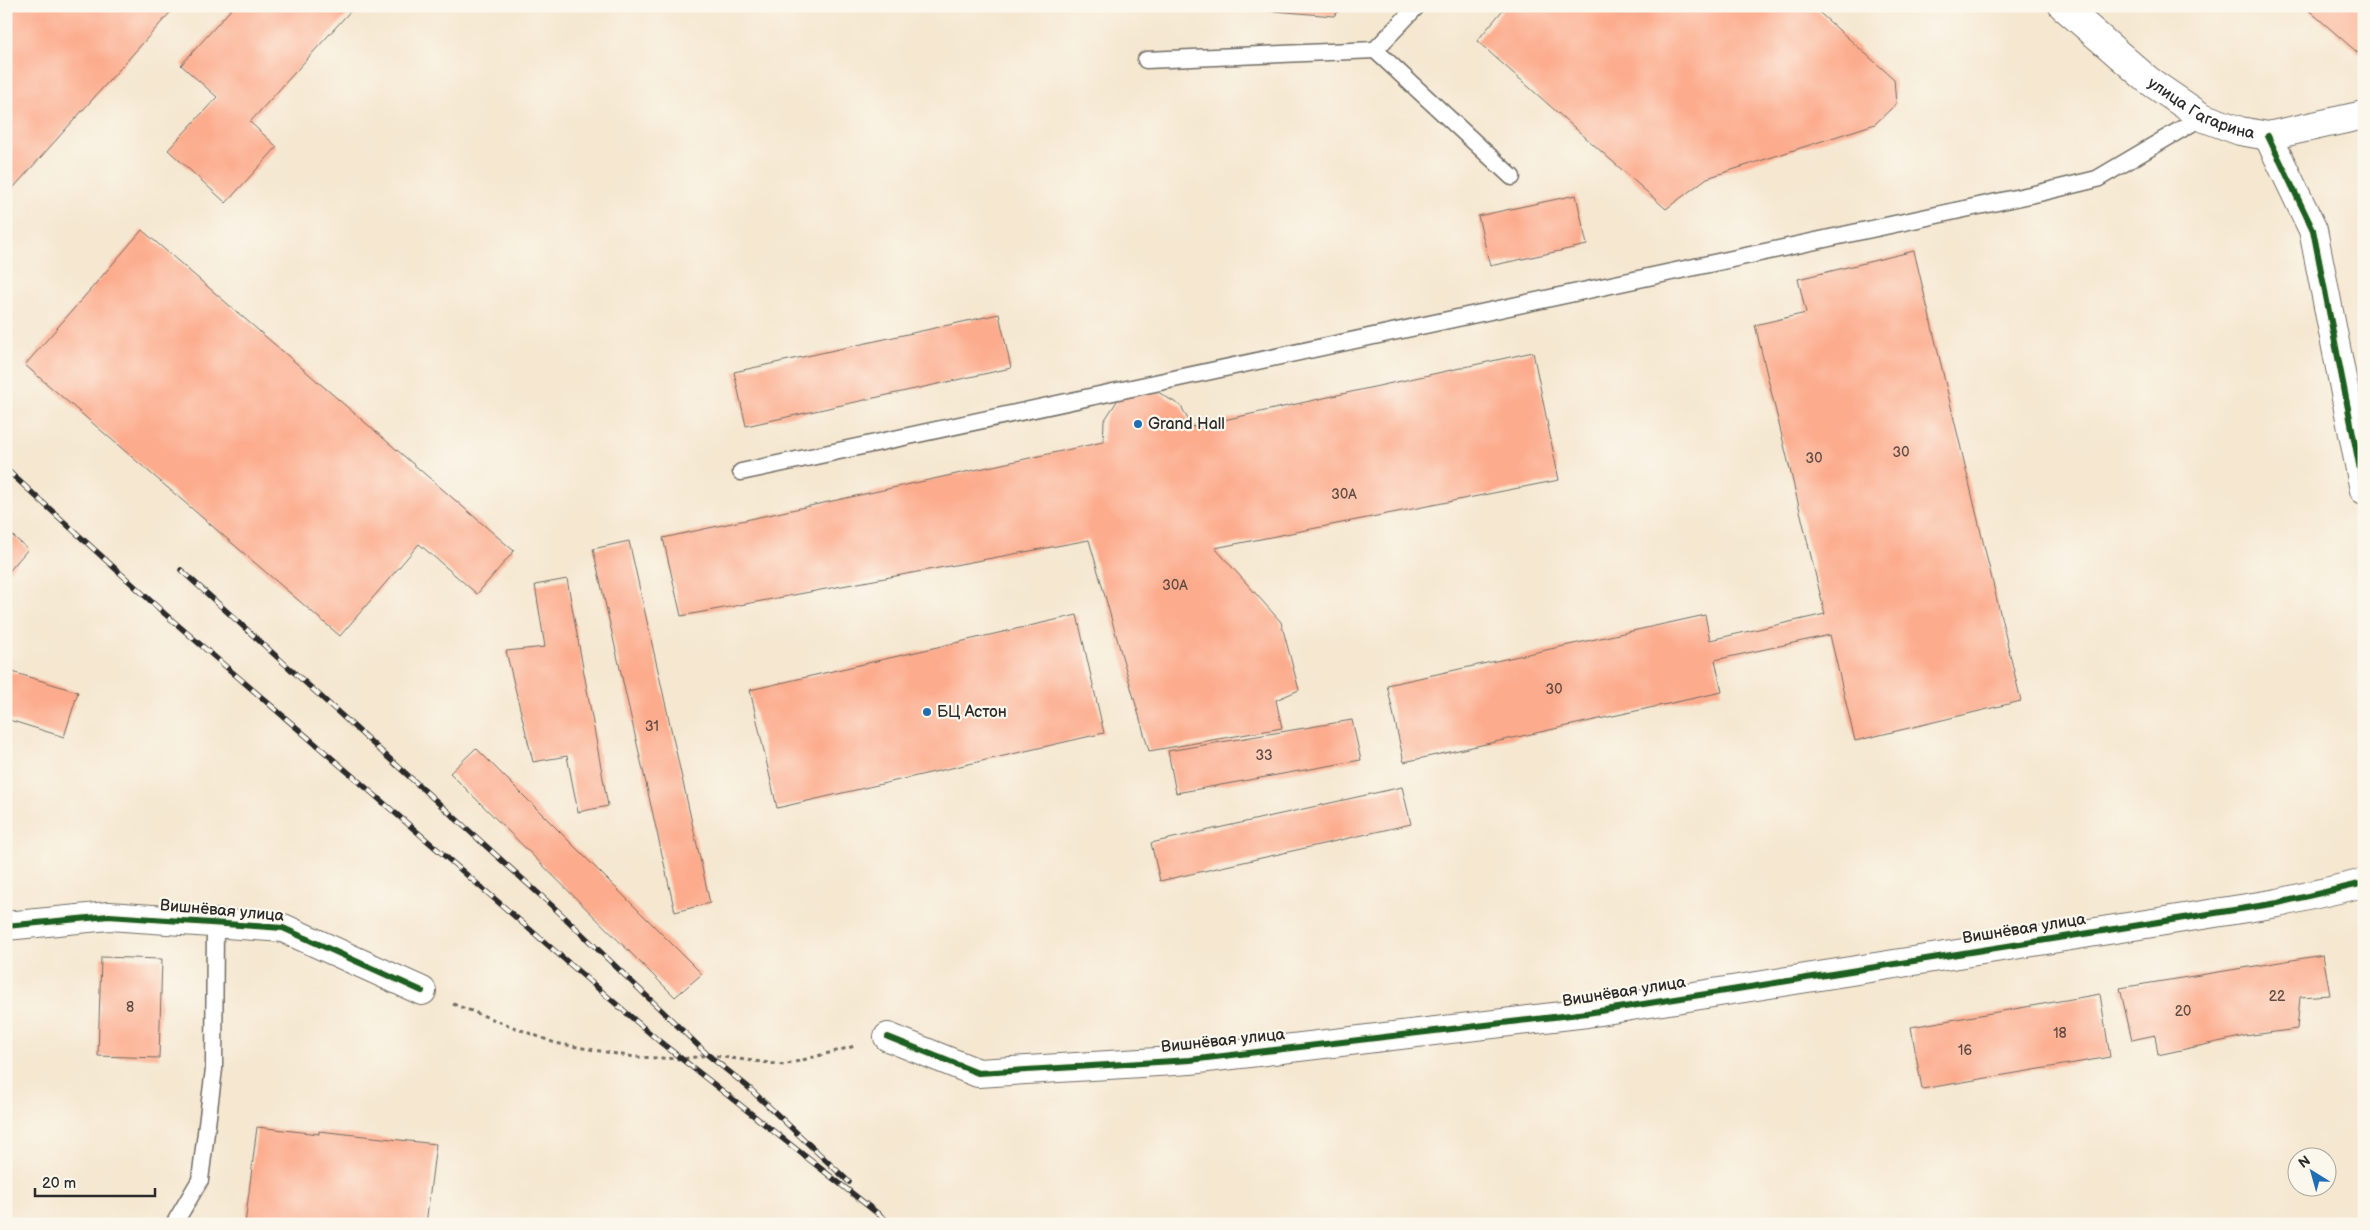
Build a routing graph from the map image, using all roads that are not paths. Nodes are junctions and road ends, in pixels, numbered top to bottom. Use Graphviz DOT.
graph roads {
  1 [pos="1417,6"];
  2 [pos="2063,6"];
  3 [pos="1375,50"];
  4 [pos="1146,60"];
  5 [pos="2364,115"];
  6 [pos="2202,117"];
  7 [pos="2268,136"];
  8 [pos="1512,178"];
  9 [pos="741,472"];
  10 [pos="2364,490"];
  11 [pos="2364,883"];
  12 [pos="215,924"];
  13 [pos="6,926"];
  14 [pos="422,992"];
  15 [pos="888,1038"];
  16 [pos="174,1224"];
  1 -- 3 [label="lane"];
  2 -- 6 [label="street, улица Гагарина"];
  3 -- 4 [label="lane"];
  3 -- 8 [label="lane"];
  5 -- 7 [label="street"];
  6 -- 7 [label="street, улица Гагарина"];
  6 -- 9 [label="lane"];
  7 -- 10 [label="street, улица Гагарина"];
  11 -- 15 [label="street, Вишнёвая улица"];
  12 -- 13 [label="street, Вишнёвая улица"];
  12 -- 14 [label="street, Вишнёвая улица"];
  12 -- 16 [label="lane"];
}
